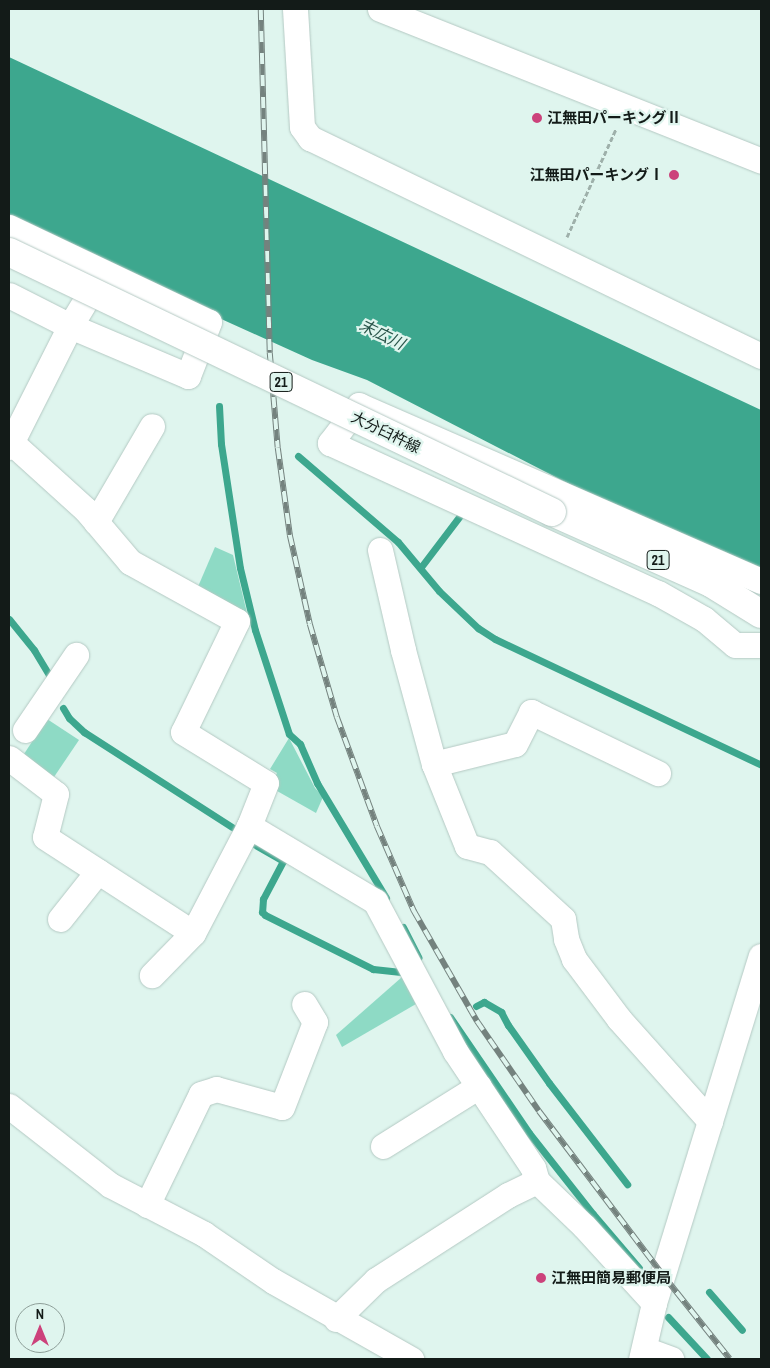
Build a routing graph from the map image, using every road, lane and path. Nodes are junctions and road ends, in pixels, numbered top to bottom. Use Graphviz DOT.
graph roads {
  1 [pos="295,9"];
  2 [pos="380,9"];
  3 [pos="626,107"];
  4 [pos="761,161"];
  5 [pos="9,227"];
  6 [pos="9,252"];
  7 [pos="557,258"];
  8 [pos="102,272"];
  9 [pos="9,295"];
  10 [pos="70,326"];
  11 [pos="761,356"];
  12 [pos="152,426"];
  13 [pos="10,444"];
  14 [pos="96,522"];
  15 [pos="380,550"];
  16 [pos="761,580"];
  17 [pos="761,614"];
  18 [pos="761,645"];
  19 [pos="76,655"];
  20 [pos="17,723"];
  21 [pos="9,753"];
  22 [pos="9,758"];
  23 [pos="434,764"];
  24 [pos="658,773"];
  25 [pos="249,826"];
  26 [pos="98,870"];
  27 [pos="60,919"];
  28 [pos="193,933"];
  29 [pos="761,956"];
  30 [pos="152,974"];
  31 [pos="304,1004"];
  32 [pos="479,1086"];
  33 [pos="9,1106"];
  34 [pos="710,1121"];
  35 [pos="383,1146"];
  36 [pos="537,1181"];
  37 [pos="147,1205"];
  38 [pos="654,1303"];
  39 [pos="336,1319"];
  40 [pos="643,1354"];
  41 [pos="411,1359"];
  42 [pos="671,1359"];
  1 -- 7 [label="street"];
  2 -- 3 [label="street"];
  3 -- 4 [label="street"];
  3 -- 7 [label="path"];
  5 -- 8 [label="street"];
  6 -- 17 [label="main road, 大分臼杵線 / 21, bridge"];
  7 -- 11 [label="street"];
  8 -- 10 [label="street"];
  8 -- 10 [label="street"];
  9 -- 10 [label="street"];
  10 -- 13 [label="street"];
  12 -- 14 [label="street"];
  13 -- 14 [label="street"];
  14 -- 25 [label="street"];
  15 -- 23 [label="street"];
  16 -- 18 [label="street"];
  19 -- 20 [label="street"];
  20 -- 21 [label="street"];
  22 -- 26 [label="street"];
  23 -- 24 [label="street"];
  23 -- 34 [label="street"];
  25 -- 28 [label="street"];
  25 -- 32 [label="street"];
  26 -- 27 [label="street"];
  26 -- 28 [label="street"];
  28 -- 30 [label="street"];
  29 -- 34 [label="street"];
  31 -- 37 [label="street"];
  32 -- 35 [label="street"];
  32 -- 36 [label="street"];
  33 -- 37 [label="street"];
  34 -- 38 [label="street"];
  36 -- 38 [label="street"];
  36 -- 39 [label="street"];
  37 -- 39 [label="street"];
  38 -- 40 [label="street"];
  39 -- 41 [label="street"];
  40 -- 42 [label="street"];
}
